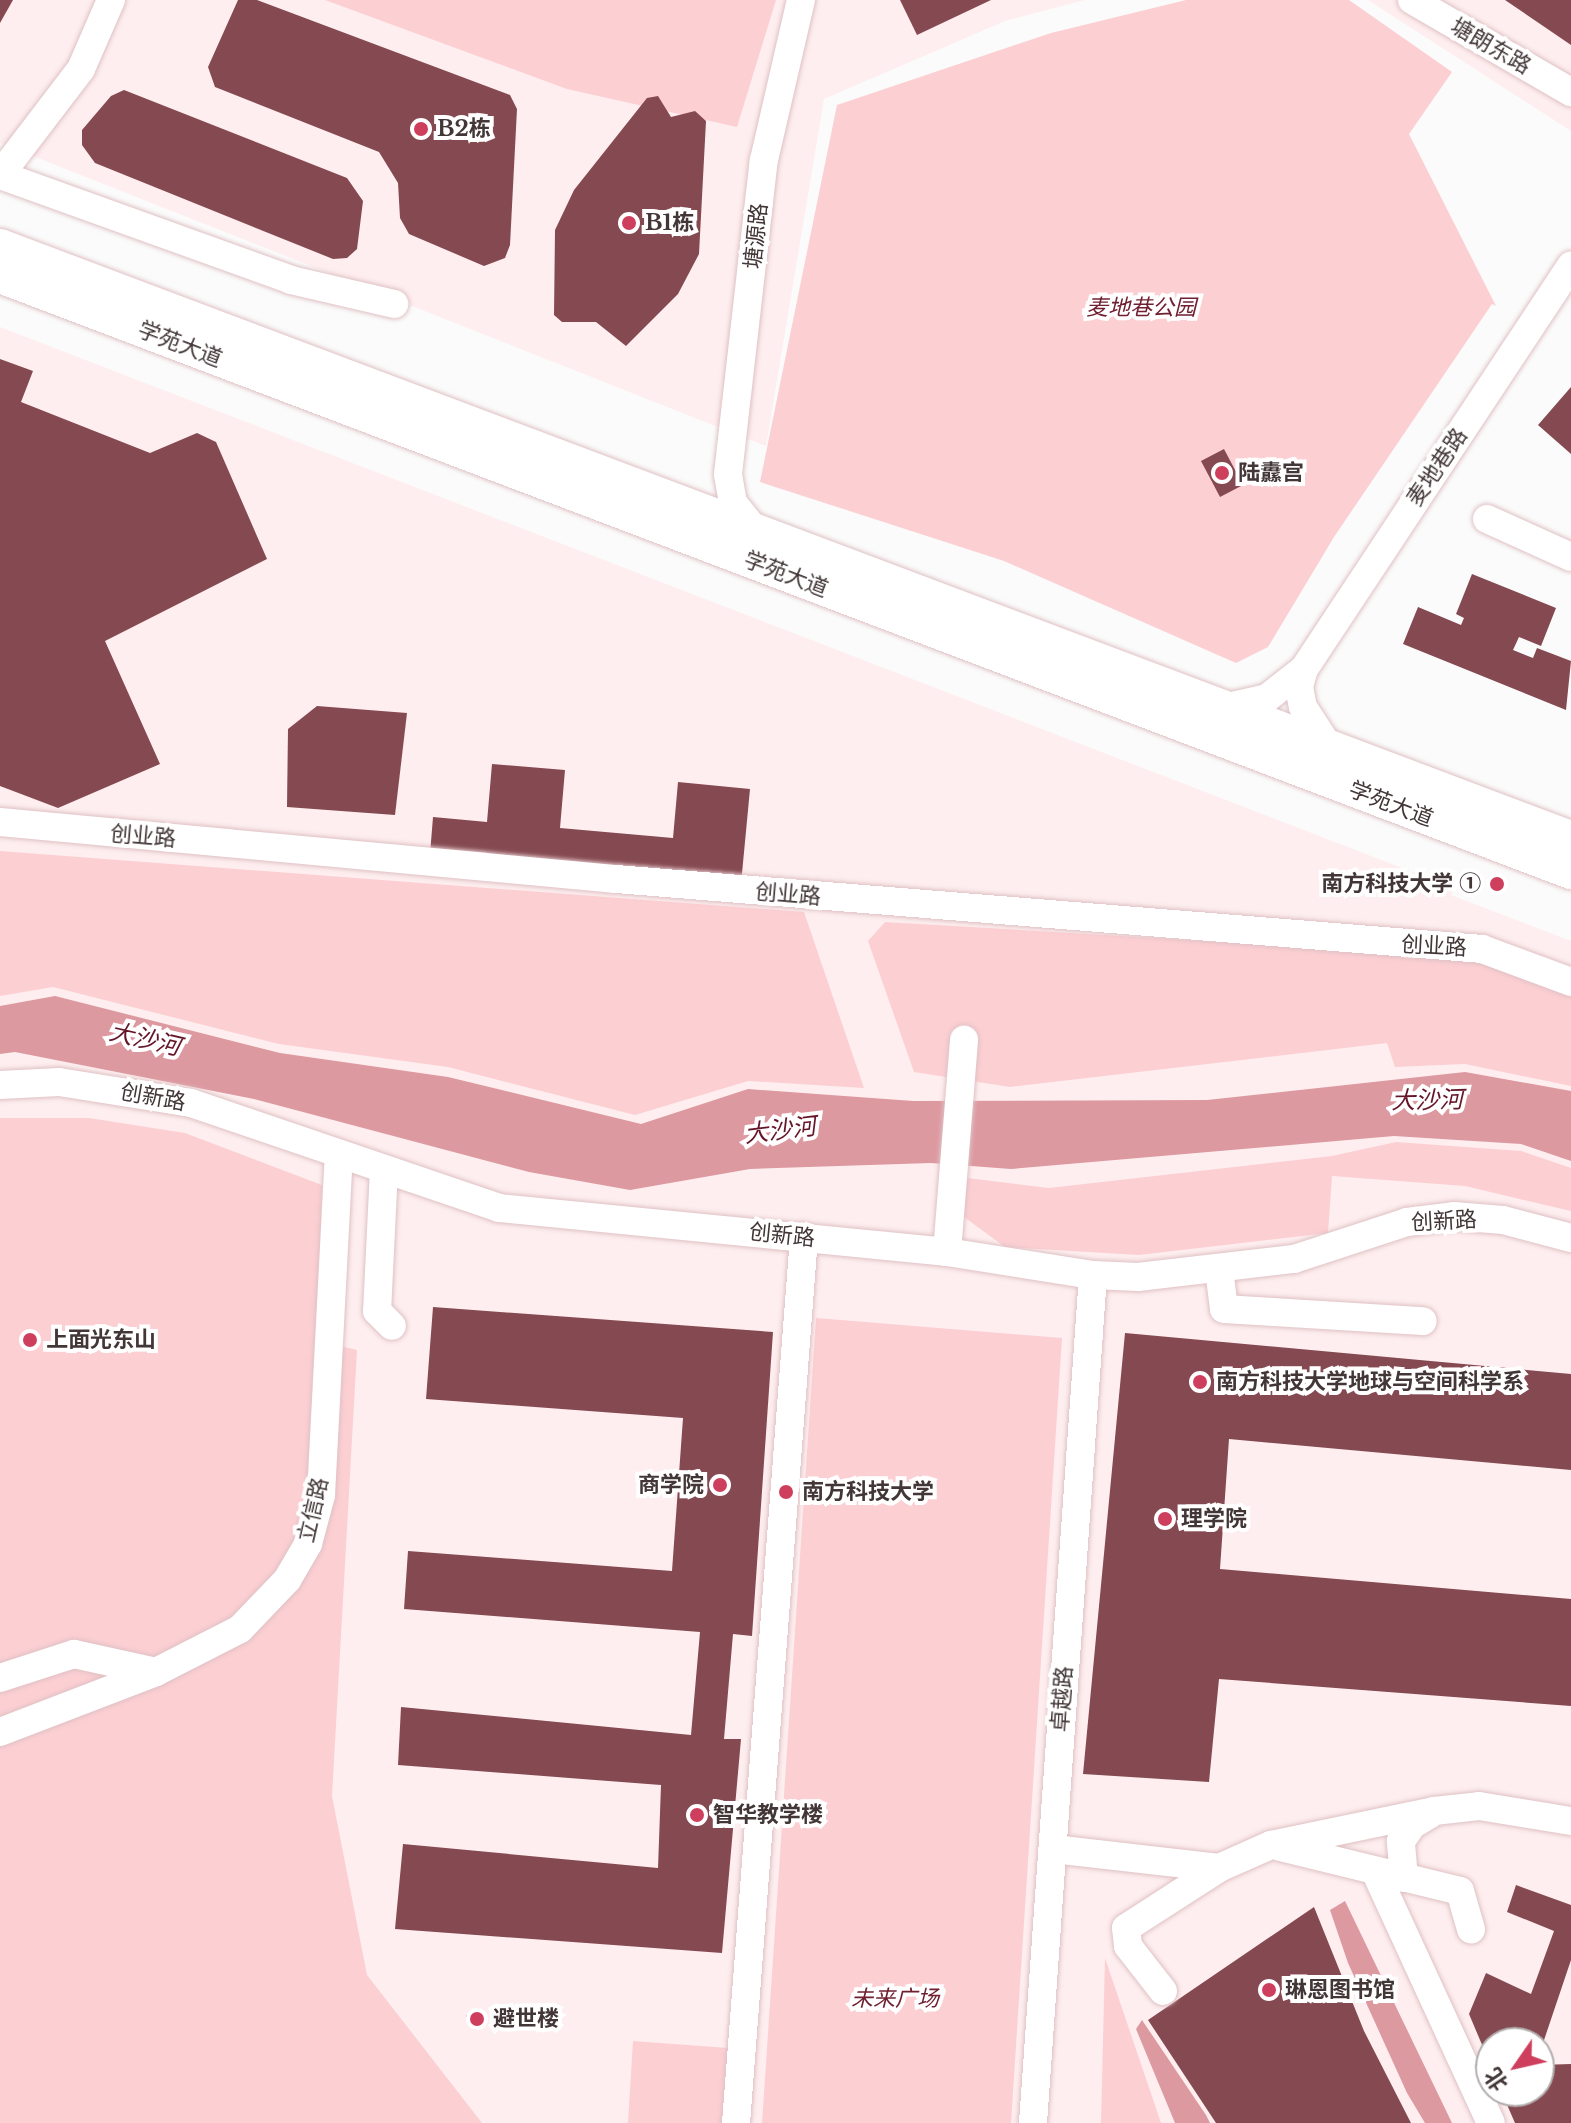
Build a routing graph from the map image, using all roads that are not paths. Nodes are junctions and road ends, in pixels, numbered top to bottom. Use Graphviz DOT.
graph roads {
  1 [pos="111,0"];
  2 [pos="801,0"];
  3 [pos="1412,0"];
  4 [pos="1571,92"];
  5 [pos="0,246"];
  6 [pos="1571,265"];
  7 [pos="0,276"];
  8 [pos="394,304"];
  9 [pos="728,474"];
  10 [pos="685,504"];
  11 [pos="1487,519"];
  12 [pos="755,530"];
  13 [pos="1571,557"];
  14 [pos="1304,669"];
  15 [pos="1224,708"];
  16 [pos="1329,747"];
  17 [pos="0,822"];
  18 [pos="1571,838"];
  19 [pos="1571,872"];
  20 [pos="1571,982"];
  21 [pos="964,1040"];
  22 [pos="0,1085"];
  23 [pos="339,1154"];
  24 [pos="384,1169"];
  25 [pos="804,1237"];
  26 [pos="1571,1238"];
  27 [pos="947,1252"];
  28 [pos="1219,1269"];
  29 [pos="1093,1275"];
  30 [pos="1423,1321"];
  31 [pos="392,1326"];
  32 [pos="156,1672"];
  33 [pos="0,1678"];
  34 [pos="0,1732"];
  35 [pos="1434,1811"];
  36 [pos="1571,1821"];
  37 [pos="1365,1825"];
  38 [pos="1271,1845"];
  39 [pos="1062,1850"];
  40 [pos="1219,1868"];
  41 [pos="1368,1869"];
  42 [pos="1404,1878"];
  43 [pos="1471,1929"];
  44 [pos="1163,1991"];
  45 [pos="736,2123"];
  46 [pos="1033,2123"];
  47 [pos="1491,2123"];
  1 -- 8 [label="street"];
  2 -- 9 [label="street, 塘源路"];
  3 -- 4 [label="street, 塘朗东路"];
  5 -- 10 [label="main road, 学苑大道"];
  6 -- 14 [label="street, 麦地巷路"];
  7 -- 19 [label="main road, 学苑大道"];
  9 -- 10 [label="street"];
  9 -- 12 [label="street, 塘源路"];
  10 -- 12 [label="main road, 学苑大道"];
  11 -- 13 [label="street"];
  12 -- 15 [label="main road, 学苑大道"];
  14 -- 15 [label="street, 麦地巷路"];
  14 -- 16 [label="street"];
  15 -- 16 [label="main road, 学苑大道"];
  16 -- 18 [label="main road, 学苑大道"];
  17 -- 20 [label="street, 创业路"];
  21 -- 27 [label="street"];
  22 -- 23 [label="street, 创新路"];
  23 -- 24 [label="street, 创新路"];
  23 -- 32 [label="street, 立信路"];
  24 -- 25 [label="street, 创新路"];
  24 -- 31 [label="street"];
  25 -- 27 [label="street, 创新路"];
  25 -- 45 [label="street"];
  26 -- 28 [label="street, 创新路"];
  27 -- 29 [label="street, 创新路"];
  28 -- 29 [label="street, 创新路"];
  28 -- 30 [label="street"];
  29 -- 46 [label="street, 卓越路"];
  32 -- 33 [label="street"];
  32 -- 34 [label="street, 立信路"];
  35 -- 36 [label="street"];
  35 -- 37 [label="street"];
  35 -- 42 [label="street"];
  37 -- 38 [label="street"];
  37 -- 41 [label="street"];
  38 -- 40 [label="street"];
  38 -- 41 [label="street"];
  39 -- 40 [label="street"];
  40 -- 44 [label="street"];
  41 -- 42 [label="street"];
  41 -- 47 [label="street"];
  42 -- 43 [label="street"];
}
